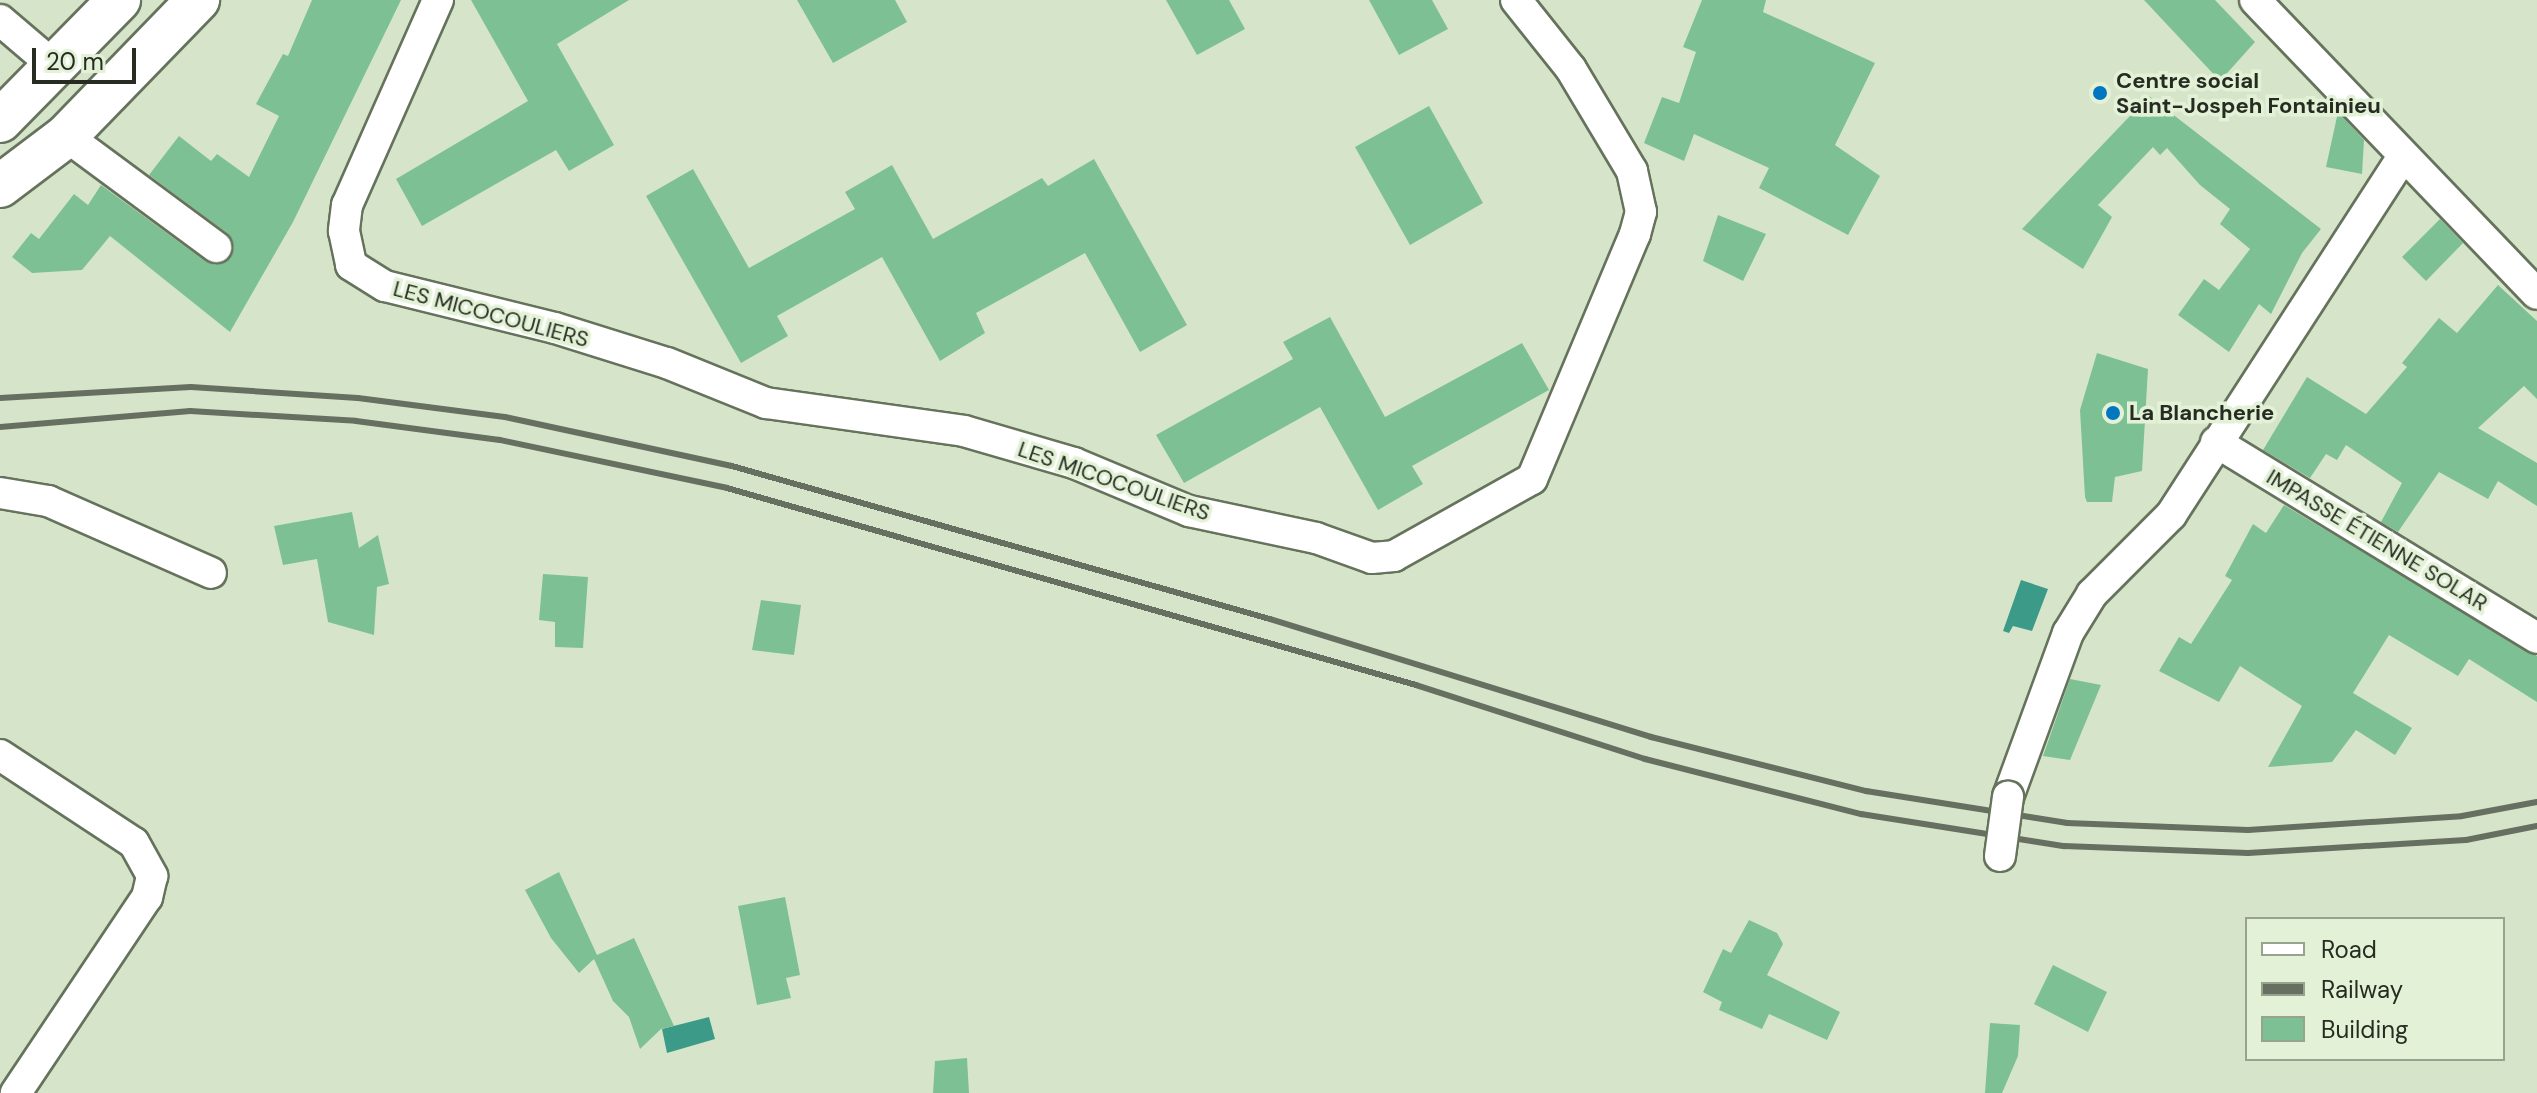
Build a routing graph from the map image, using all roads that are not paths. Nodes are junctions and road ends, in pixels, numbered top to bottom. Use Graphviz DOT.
graph roads {
  1 [pos="198,0"];
  2 [pos="438,0"];
  3 [pos="1516,0"];
  4 [pos="2255,0"];
  5 [pos="111,4"];
  6 [pos="0,20"];
  7 [pos="54,66"];
  8 [pos="0,121"];
  9 [pos="66,136"];
  10 [pos="2403,156"];
  11 [pos="0,186"];
  12 [pos="216,247"];
  13 [pos="2537,294"];
  14 [pos="2216,442"];
  15 [pos="0,493"];
  16 [pos="211,573"];
  17 [pos="2537,638"];
  18 [pos="0,755"];
  19 [pos="2000,856"];
  20 [pos="16,1093"];
  1 -- 9 [label="main road"];
  2 -- 3 [label="street, LES MICOCOULIERS"];
  4 -- 10 [label="street"];
  5 -- 7 [label="main road"];
  6 -- 7 [label="street"];
  7 -- 8 [label="main road"];
  9 -- 11 [label="main road"];
  9 -- 12 [label="street"];
  10 -- 13 [label="street"];
  10 -- 14 [label="street"];
  14 -- 17 [label="street, IMPASSE ÉTIENNE SOLAR"];
  14 -- 19 [label="street, bridge"];
  15 -- 16 [label="street"];
  18 -- 20 [label="street"];
}
